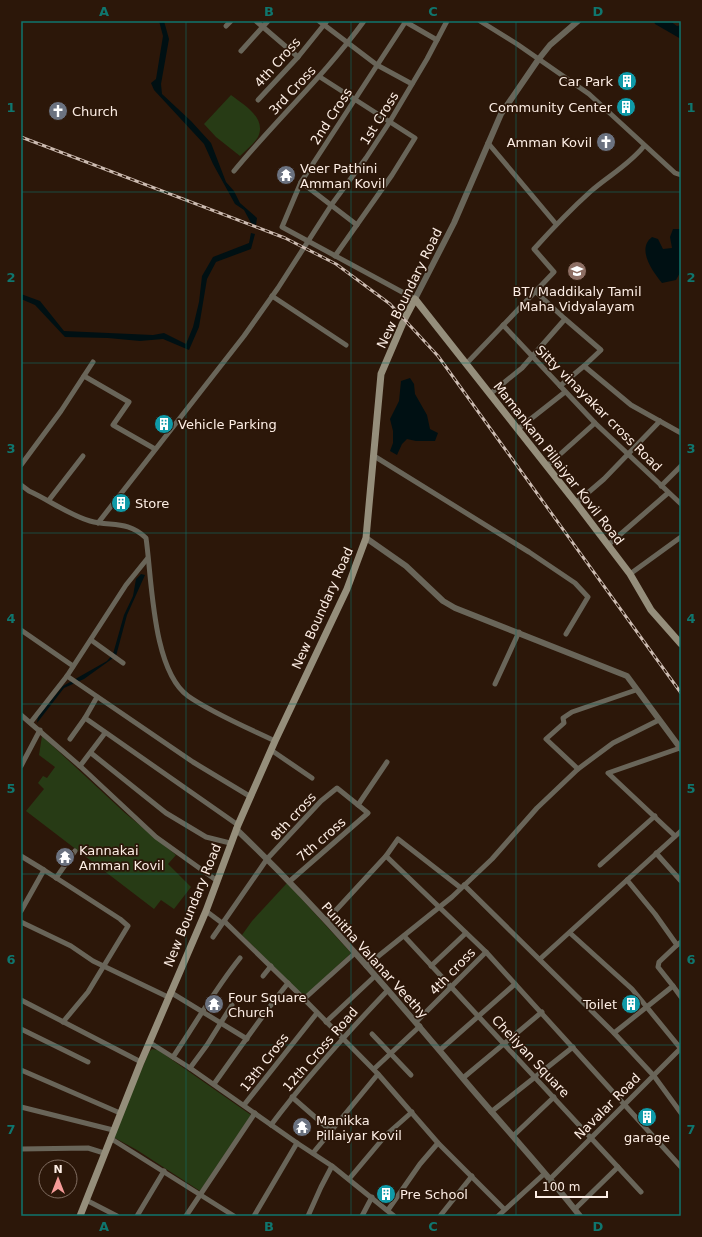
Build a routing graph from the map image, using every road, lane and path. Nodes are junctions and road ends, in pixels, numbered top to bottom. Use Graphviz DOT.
graph roads {
  1 [pos="230,21"];
  2 [pos="256,21"];
  3 [pos="268,21"];
  4 [pos="319,21"];
  5 [pos="364,21"];
  6 [pos="405,21"];
  7 [pos="447,21"];
  8 [pos="480,21"];
  9 [pos="578,21"];
  10 [pos="326,23"];
  11 [pos="226,26"];
  12 [pos="263,27"];
  13 [pos="437,40"];
  14 [pos="348,43"];
  15 [pos="241,51"];
  16 [pos="298,57"];
  17 [pos="538,60"];
  18 [pos="377,64"];
  19 [pos="320,77"];
  20 [pos="412,84"];
  21 [pos="258,100"];
  22 [pos="355,100"];
  23 [pos="389,123"];
  24 [pos="488,143"];
  25 [pos="644,146"];
  26 [pos="234,171"];
  27 [pos="681,174"];
  28 [pos="302,182"];
  29 [pos="332,204"];
  30 [pos="556,224"];
  31 [pos="357,225"];
  32 [pos="308,241"];
  33 [pos="335,256"];
  34 [pos="536,292"];
  35 [pos="272,296"];
  36 [pos="415,299"];
  37 [pos="565,319"];
  38 [pos="503,325"];
  39 [pos="346,345"];
  40 [pos="532,356"];
  41 [pos="93,362"];
  42 [pos="466,364"];
  43 [pos="584,366"];
  44 [pos="84,376"];
  45 [pos="560,386"];
  46 [pos="565,392"];
  47 [pos="490,394"];
  48 [pos="660,421"];
  49 [pos="594,423"];
  50 [pos="518,429"];
  51 [pos="681,432"];
  52 [pos="155,449"];
  53 [pos="628,454"];
  54 [pos="83,456"];
  55 [pos="374,456"];
  56 [pos="21,465"];
  57 [pos="547,466"];
  58 [pos="681,466"];
  59 [pos="21,485"];
  60 [pos="661,486"];
  61 [pos="668,494"];
  62 [pos="48,500"];
  63 [pos="576,503"];
  64 [pos="681,504"];
  65 [pos="98,523"];
  66 [pos="366,538"];
  67 [pos="681,538"];
  68 [pos="608,544"];
  69 [pos="148,559"];
  70 [pos="630,574"];
  71 [pos="21,630"];
  72 [pos="519,632"];
  73 [pos="566,634"];
  74 [pos="91,640"];
  75 [pos="680,643"];
  76 [pos="123,663"];
  77 [pos="73,666"];
  78 [pos="67,676"];
  79 [pos="495,684"];
  80 [pos="636,690"];
  81 [pos="97,697"];
  82 [pos="21,715"];
  83 [pos="85,718"];
  84 [pos="659,720"];
  85 [pos="31,722"];
  86 [pos="40,730"];
  87 [pos="105,733"];
  88 [pos="70,739"];
  89 [pos="275,741"];
  90 [pos="680,748"];
  91 [pos="271,750"];
  92 [pos="91,753"];
  93 [pos="387,762"];
  94 [pos="21,766"];
  95 [pos="80,766"];
  96 [pos="578,769"];
  97 [pos="312,778"];
  98 [pos="251,797"];
  99 [pos="358,805"];
  100 [pos="655,816"];
  101 [pos="237,827"];
  102 [pos="679,835"];
  103 [pos="230,843"];
  104 [pos="75,850"];
  105 [pos="656,853"];
  106 [pos="21,856"];
  107 [pos="386,856"];
  108 [pos="267,859"];
  109 [pos="600,865"];
  110 [pos="44,870"];
  111 [pos="56,878"];
  112 [pos="216,880"];
  113 [pos="627,880"];
  114 [pos="681,880"];
  115 [pos="290,881"];
  116 [pos="463,886"];
  117 [pos="440,908"];
  118 [pos="21,911"];
  119 [pos="206,911"];
  120 [pos="326,921"];
  121 [pos="21,922"];
  122 [pos="223,922"];
  123 [pos="570,932"];
  124 [pos="466,933"];
  125 [pos="404,936"];
  126 [pos="213,937"];
  127 [pos="679,944"];
  128 [pos="486,952"];
  129 [pos="355,953"];
  130 [pos="240,958"];
  131 [pos="540,959"];
  132 [pos="105,966"];
  133 [pos="271,966"];
  134 [pos="366,966"];
  135 [pos="431,966"];
  136 [pos="263,976"];
  137 [pos="375,976"];
  138 [pos="288,983"];
  139 [pos="515,984"];
  140 [pos="673,986"];
  141 [pos="451,988"];
  142 [pos="388,990"];
  143 [pos="169,995"];
  144 [pos="681,997"];
  145 [pos="304,999"];
  146 [pos="21,1000"];
  147 [pos="232,1005"];
  148 [pos="646,1007"];
  149 [pos="204,1011"];
  150 [pos="542,1012"];
  151 [pos="317,1013"];
  152 [pos="478,1015"];
  153 [pos="63,1022"];
  154 [pos="221,1022"];
  155 [pos="326,1022"];
  156 [pos="418,1024"];
  157 [pos="21,1029"];
  158 [pos="614,1033"];
  159 [pos="372,1034"];
  160 [pos="342,1038"];
  161 [pos="247,1039"];
  162 [pos="149,1042"];
  163 [pos="504,1043"];
  164 [pos="573,1047"];
  165 [pos="681,1049"];
  166 [pos="440,1050"];
  167 [pos="390,1054"];
  168 [pos="173,1056"];
  169 [pos="88,1062"];
  170 [pos="140,1062"];
  171 [pos="190,1068"];
  172 [pos="374,1069"];
  173 [pos="21,1070"];
  174 [pos="378,1074"];
  175 [pos="411,1074"];
  176 [pos="534,1076"];
  177 [pos="654,1076"];
  178 [pos="463,1078"];
  179 [pos="214,1084"];
  180 [pos="292,1097"];
  181 [pos="554,1097"];
  182 [pos="625,1104"];
  183 [pos="244,1105"];
  184 [pos="21,1107"];
  185 [pos="412,1112"];
  186 [pos="491,1112"];
  187 [pos="120,1113"];
  188 [pos="255,1113"];
  189 [pos="681,1113"];
  190 [pos="271,1125"];
  191 [pos="113,1130"];
  192 [pos="331,1131"];
  193 [pos="513,1136"];
  194 [pos="591,1137"];
  195 [pos="110,1138"];
  196 [pos="297,1143"];
  197 [pos="438,1143"];
  198 [pos="21,1149"];
  199 [pos="104,1153"];
  200 [pos="314,1153"];
  201 [pos="332,1166"];
  202 [pos="618,1167"];
  203 [pos="681,1167"];
  204 [pos="164,1171"];
  205 [pos="544,1174"];
  206 [pos="472,1176"];
  207 [pos="348,1179"];
  208 [pos="549,1180"];
  209 [pos="641,1192"];
  210 [pos="199,1194"];
  211 [pos="372,1197"];
  212 [pos="86,1200"];
  213 [pos="504,1209"];
  214 [pos="388,1210"];
  215 [pos="577,1214"];
  216 [pos="80,1216"];
  217 [pos="117,1216"];
  218 [pos="137,1216"];
  219 [pos="186,1216"];
  220 [pos="232,1216"];
  221 [pos="254,1216"];
  222 [pos="308,1216"];
  223 [pos="362,1216"];
  224 [pos="394,1216"];
  225 [pos="440,1216"];
  226 [pos="498,1216"];
  1 -- 11 [label="street"];
  2 -- 12 [label="street"];
  3 -- 12 [label="street"];
  4 -- 10 [label="street"];
  5 -- 14 [label="street, 3rd Cross"];
  6 -- 13 [label="street"];
  6 -- 18 [label="street, 2nd Cross"];
  7 -- 13 [label="street, 1st Cross"];
  8 -- 17 [label="street"];
  9 -- 17 [label="street, New Boundary Road"];
  10 -- 14 [label="street"];
  10 -- 16 [label="street, 4th Cross"];
  12 -- 15 [label="street"];
  12 -- 16 [label="street"];
  13 -- 20 [label="street, 1st Cross"];
  14 -- 18 [label="street"];
  14 -- 19 [label="street, 3rd Cross"];
  16 -- 21 [label="street, 4th Cross"];
  17 -- 24 [label="street, New Boundary Road"];
  17 -- 25 [label="street"];
  18 -- 20 [label="street"];
  18 -- 22 [label="street, 2nd Cross"];
  19 -- 22 [label="street"];
  19 -- 26 [label="street, 3rd Cross"];
  20 -- 23 [label="street, 1st Cross"];
  22 -- 23 [label="street"];
  22 -- 28 [label="street, 2nd Cross"];
  23 -- 29 [label="street, 1st Cross"];
  23 -- 31 [label="street"];
  24 -- 30 [label="street"];
  24 -- 36 [label="street, New Boundary Road"];
  25 -- 27 [label="street"];
  25 -- 30 [label="street"];
  28 -- 29 [label="street"];
  28 -- 32 [label="street, 2nd Cross"];
  29 -- 31 [label="street"];
  29 -- 32 [label="street, 1st Cross"];
  30 -- 34 [label="street"];
  31 -- 33 [label="street"];
  32 -- 33 [label="street"];
  32 -- 35 [label="street, 1st Cross"];
  33 -- 36 [label="street"];
  34 -- 37 [label="street"];
  34 -- 38 [label="street"];
  35 -- 39 [label="street"];
  35 -- 52 [label="street, 1st Cross"];
  36 -- 42 [label="main road, Mamankam Pillaiyar Kovil Road"];
  36 -- 55 [label="main road, New Boundary Road"];
  37 -- 40 [label="street"];
  37 -- 43 [label="street"];
  38 -- 40 [label="street, Sitty vinayakar cross Road"];
  38 -- 42 [label="street"];
  40 -- 45 [label="street, Sitty vinayakar cross Road"];
  40 -- 47 [label="street"];
  41 -- 44 [label="street"];
  42 -- 47 [label="main road, Mamankam Pillaiyar Kovil Road"];
  43 -- 45 [label="street"];
  43 -- 48 [label="street"];
  44 -- 52 [label="street"];
  44 -- 56 [label="street"];
  45 -- 46 [label="street, Sitty vinayakar cross Road"];
  46 -- 49 [label="street, Sitty vinayakar cross Road"];
  46 -- 50 [label="street"];
  47 -- 50 [label="main road, Mamankam Pillaiyar Kovil Road"];
  48 -- 51 [label="street"];
  48 -- 53 [label="street"];
  49 -- 53 [label="street, Sitty vinayakar cross Road"];
  49 -- 57 [label="street"];
  50 -- 57 [label="main road, Mamankam Pillaiyar Kovil Road"];
  52 -- 65 [label="street, 1st Cross"];
  53 -- 60 [label="street, Sitty vinayakar cross Road"];
  53 -- 63 [label="street"];
  54 -- 62 [label="street"];
  55 -- 66 [label="main road, New Boundary Road"];
  55 -- 73 [label="street"];
  57 -- 63 [label="main road, Mamankam Pillaiyar Kovil Road"];
  58 -- 60 [label="street"];
  59 -- 62 [label="street"];
  60 -- 61 [label="street, Sitty vinayakar cross Road"];
  61 -- 64 [label="street, Sitty vinayakar cross Road"];
  61 -- 68 [label="street"];
  62 -- 65 [label="street"];
  63 -- 68 [label="main road, Mamankam Pillaiyar Kovil Road"];
  65 -- 69 [label="street"];
  66 -- 72 [label="street"];
  66 -- 89 [label="main road, New Boundary Road"];
  67 -- 70 [label="street"];
  68 -- 70 [label="main road, Mamankam Pillaiyar Kovil Road"];
  69 -- 74 [label="street"];
  69 -- 89 [label="street"];
  70 -- 75 [label="main road, Mamankam Pillaiyar Kovil Road"];
  71 -- 77 [label="street"];
  72 -- 79 [label="street"];
  72 -- 80 [label="street"];
  74 -- 76 [label="street"];
  74 -- 77 [label="street"];
  77 -- 78 [label="street"];
  78 -- 81 [label="street"];
  78 -- 85 [label="street"];
  80 -- 84 [label="street"];
  80 -- 96 [label="street"];
  81 -- 83 [label="street"];
  81 -- 98 [label="street"];
  82 -- 85 [label="street"];
  83 -- 87 [label="street"];
  83 -- 88 [label="street"];
  84 -- 90 [label="street"];
  84 -- 96 [label="street"];
  85 -- 86 [label="street"];
  86 -- 94 [label="street"];
  86 -- 95 [label="street"];
  87 -- 92 [label="street"];
  87 -- 101 [label="street"];
  89 -- 91 [label="main road, New Boundary Road"];
  90 -- 100 [label="street"];
  91 -- 97 [label="street"];
  91 -- 98 [label="main road, New Boundary Road"];
  92 -- 95 [label="street"];
  92 -- 103 [label="street"];
  93 -- 99 [label="street"];
  95 -- 112 [label="street"];
  96 -- 116 [label="street"];
  98 -- 101 [label="main road, New Boundary Road"];
  99 -- 108 [label="street, 8th cross"];
  99 -- 115 [label="street, 7th cross"];
  100 -- 102 [label="street"];
  100 -- 109 [label="street"];
  101 -- 103 [label="main road, New Boundary Road"];
  101 -- 108 [label="street, Punitha Valanar Veethy"];
  102 -- 105 [label="street"];
  103 -- 112 [label="main road, New Boundary Road"];
  104 -- 111 [label="street"];
  105 -- 113 [label="street"];
  105 -- 114 [label="street"];
  106 -- 110 [label="street"];
  107 -- 116 [label="street"];
  107 -- 117 [label="street"];
  107 -- 120 [label="street"];
  108 -- 115 [label="street, Punitha Valanar Veethy"];
  108 -- 122 [label="street, 8th cross"];
  110 -- 111 [label="street"];
  110 -- 118 [label="street"];
  111 -- 132 [label="street"];
  112 -- 119 [label="main road, New Boundary Road"];
  113 -- 123 [label="street"];
  113 -- 127 [label="street"];
  115 -- 120 [label="street, Punitha Valanar Veethy"];
  116 -- 117 [label="street"];
  116 -- 131 [label="street"];
  117 -- 124 [label="street"];
  117 -- 125 [label="street"];
  119 -- 122 [label="street"];
  119 -- 143 [label="main road, New Boundary Road"];
  120 -- 129 [label="street, Punitha Valanar Veethy"];
  121 -- 132 [label="street"];
  122 -- 126 [label="street, 8th cross"];
  122 -- 133 [label="street"];
  123 -- 131 [label="street"];
  123 -- 148 [label="street"];
  124 -- 128 [label="street"];
  124 -- 135 [label="street"];
  125 -- 134 [label="street"];
  125 -- 135 [label="street, Cheliyan Square"];
  127 -- 140 [label="street"];
  128 -- 139 [label="street"];
  128 -- 141 [label="street, 4th cross"];
  129 -- 134 [label="street, Punitha Valanar Veethy"];
  129 -- 145 [label="street"];
  130 -- 149 [label="street"];
  131 -- 158 [label="street"];
  132 -- 143 [label="street"];
  132 -- 153 [label="street"];
  133 -- 136 [label="street"];
  133 -- 138 [label="street"];
  134 -- 137 [label="street, Punitha Valanar Veethy"];
  135 -- 141 [label="street, Cheliyan Square"];
  137 -- 142 [label="street, Punitha Valanar Veethy"];
  137 -- 155 [label="street"];
  138 -- 145 [label="street"];
  138 -- 161 [label="street"];
  139 -- 150 [label="street"];
  139 -- 152 [label="street"];
  140 -- 144 [label="street"];
  140 -- 148 [label="street"];
  141 -- 152 [label="street, Cheliyan Square"];
  141 -- 156 [label="street, 4th cross"];
  142 -- 156 [label="street, Punitha Valanar Veethy"];
  142 -- 160 [label="street, 12th Cross Road"];
  143 -- 149 [label="street"];
  143 -- 162 [label="main road, New Boundary Road"];
  145 -- 151 [label="street"];
  146 -- 153 [label="street"];
  147 -- 154 [label="street"];
  148 -- 158 [label="street"];
  148 -- 165 [label="street"];
  149 -- 154 [label="street"];
  149 -- 168 [label="street"];
  150 -- 163 [label="street"];
  150 -- 164 [label="street"];
  151 -- 155 [label="street"];
  151 -- 183 [label="street, 13th Cross"];
  152 -- 163 [label="street, Cheliyan Square"];
  152 -- 166 [label="street"];
  153 -- 170 [label="street"];
  154 -- 161 [label="street"];
  154 -- 171 [label="street"];
  155 -- 160 [label="street"];
  156 -- 166 [label="street, Punitha Valanar Veethy"];
  156 -- 167 [label="street, 4th cross"];
  157 -- 169 [label="street"];
  158 -- 177 [label="street"];
  159 -- 167 [label="street"];
  160 -- 172 [label="street"];
  160 -- 180 [label="street, 12th Cross Road"];
  161 -- 179 [label="street"];
  162 -- 168 [label="street"];
  162 -- 170 [label="main road, New Boundary Road"];
  163 -- 176 [label="street, Cheliyan Square"];
  163 -- 178 [label="street"];
  164 -- 176 [label="street"];
  164 -- 182 [label="street"];
  165 -- 177 [label="street, Navalar Road"];
  166 -- 178 [label="street, Punitha Valanar Veethy"];
  167 -- 172 [label="street, 4th cross"];
  167 -- 175 [label="street"];
  168 -- 171 [label="street"];
  170 -- 187 [label="main road, New Boundary Road"];
  171 -- 179 [label="street"];
  172 -- 174 [label="street"];
  173 -- 187 [label="street"];
  174 -- 185 [label="street"];
  174 -- 192 [label="street"];
  176 -- 181 [label="street, Cheliyan Square"];
  176 -- 186 [label="street"];
  177 -- 182 [label="street, Navalar Road"];
  177 -- 189 [label="street"];
  178 -- 186 [label="street, Punitha Valanar Veethy"];
  179 -- 183 [label="street"];
  180 -- 190 [label="street, 12th Cross Road"];
  180 -- 192 [label="street"];
  181 -- 193 [label="street"];
  181 -- 194 [label="street, Cheliyan Square"];
  182 -- 194 [label="street, Navalar Road"];
  182 -- 203 [label="street"];
  183 -- 188 [label="street"];
  184 -- 191 [label="street"];
  185 -- 197 [label="street"];
  185 -- 207 [label="street"];
  186 -- 193 [label="street, Punitha Valanar Veethy"];
  187 -- 191 [label="main road, New Boundary Road"];
  188 -- 190 [label="street"];
  188 -- 210 [label="street"];
  190 -- 196 [label="street"];
  191 -- 195 [label="main road, New Boundary Road"];
  192 -- 200 [label="street"];
  193 -- 205 [label="street, Punitha Valanar Veethy"];
  194 -- 202 [label="street, Cheliyan Square"];
  194 -- 208 [label="street, Navalar Road"];
  195 -- 199 [label="main road, New Boundary Road"];
  195 -- 204 [label="street"];
  196 -- 200 [label="street"];
  196 -- 221 [label="street"];
  197 -- 206 [label="street"];
  197 -- 214 [label="street"];
  198 -- 199 [label="street"];
  199 -- 212 [label="main road, New Boundary Road"];
  200 -- 201 [label="street"];
  201 -- 207 [label="street"];
  201 -- 222 [label="street"];
  202 -- 209 [label="street, Cheliyan Square"];
  202 -- 215 [label="street"];
  204 -- 210 [label="street"];
  204 -- 218 [label="street"];
  205 -- 208 [label="street, Punitha Valanar Veethy"];
  205 -- 213 [label="street"];
  206 -- 213 [label="street"];
  206 -- 225 [label="street"];
  207 -- 211 [label="street"];
  208 -- 215 [label="street, Punitha Valanar Veethy"];
  210 -- 219 [label="street"];
  210 -- 220 [label="street"];
  211 -- 214 [label="street"];
  211 -- 223 [label="street"];
  212 -- 216 [label="main road, New Boundary Road"];
  212 -- 217 [label="street"];
  213 -- 226 [label="street"];
  214 -- 224 [label="street"];
}
